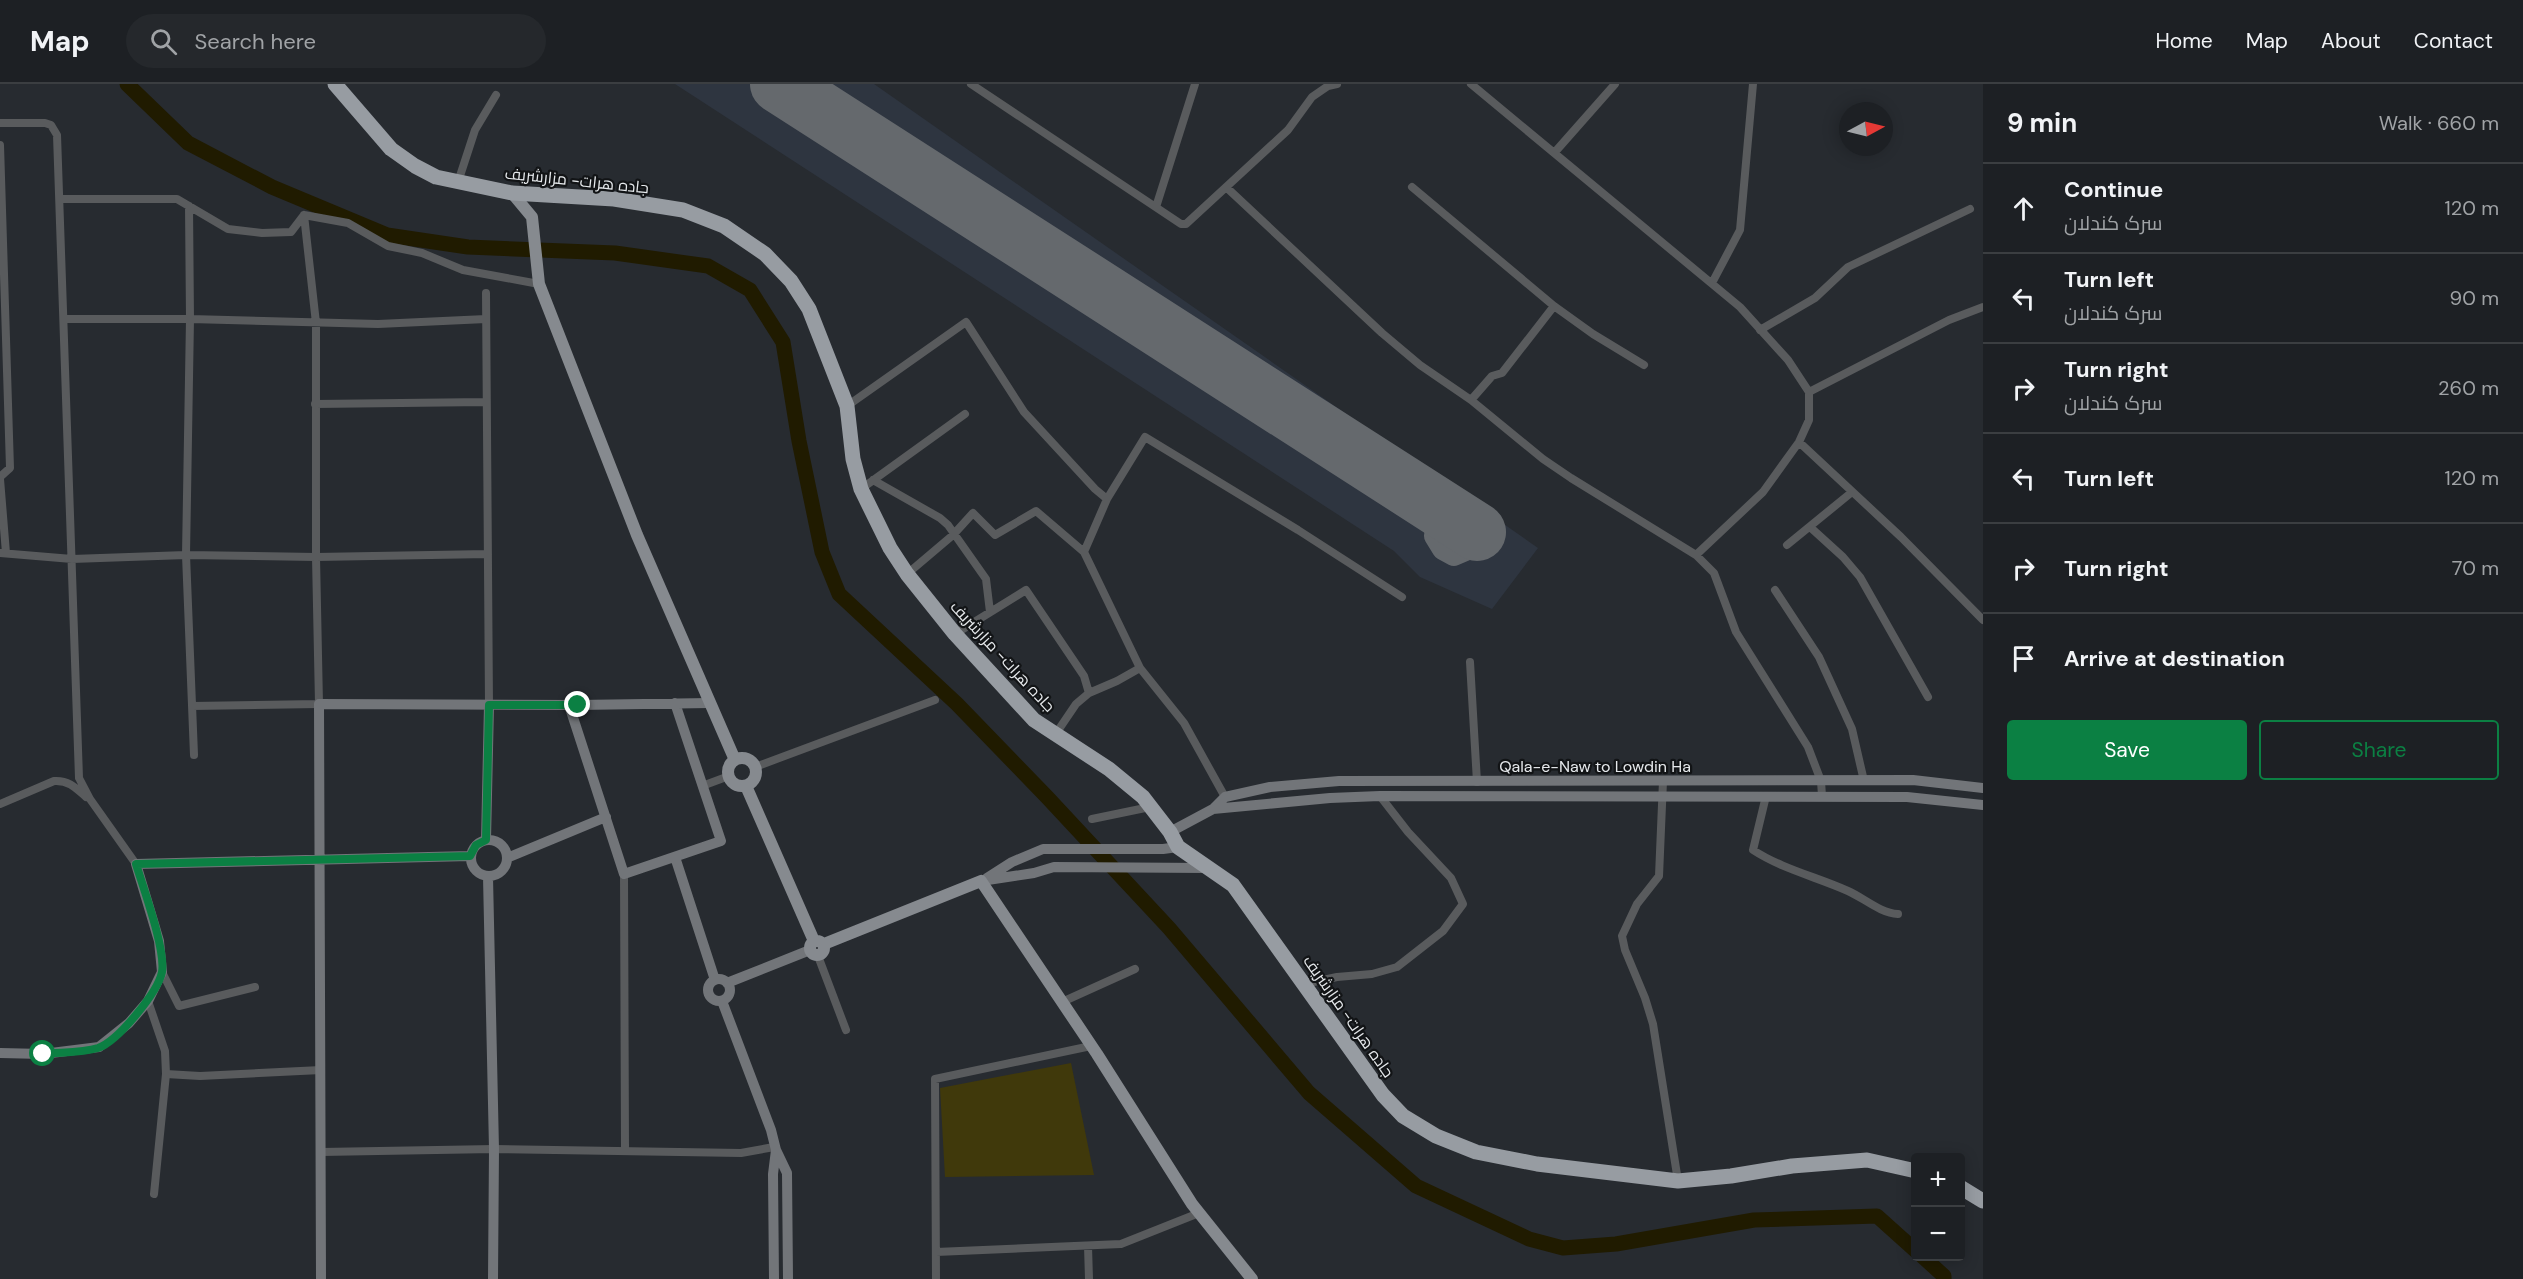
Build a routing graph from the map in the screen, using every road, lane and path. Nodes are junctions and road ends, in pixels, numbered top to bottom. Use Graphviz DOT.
graph roads {
  1 [pos="335,84"];
  2 [pos="971,84"];
  3 [pos="1195,84"];
  4 [pos="1337,84"];
  5 [pos="1471,84"];
  6 [pos="1615,84"];
  7 [pos="1753,84"];
  8 [pos="496,95"];
  9 [pos="0,123"];
  10 [pos="0,145"];
  11 [pos="1555,152"];
  12 [pos="458,182"];
  13 [pos="1226,187"];
  14 [pos="1412,187"];
  15 [pos="512,194"];
  16 [pos="60,199"];
  17 [pos="189,206"];
  18 [pos="1156,207"];
  19 [pos="1971,209"];
  20 [pos="304,215"];
  21 [pos="1712,282"];
  22 [pos="539,284"];
  23 [pos="486,293"];
  24 [pos="1554,306"];
  25 [pos="1983,306"];
  26 [pos="63,319"];
  27 [pos="190,319"];
  28 [pos="486,319"];
  29 [pos="316,323"];
  30 [pos="1760,330"];
  31 [pos="1644,365"];
  32 [pos="1809,392"];
  33 [pos="1471,400"];
  34 [pos="486,402"];
  35 [pos="315,404"];
  36 [pos="847,406"];
  37 [pos="965,414"];
  38 [pos="1799,442"];
  39 [pos="0,478"];
  40 [pos="867,484"];
  41 [pos="1852,492"];
  42 [pos="1107,499"];
  43 [pos="1810,527"];
  44 [pos="953,535"];
  45 [pos="1787,545"];
  46 [pos="1084,552"];
  47 [pos="3,553"];
  48 [pos="488,554"];
  49 [pos="186,555"];
  50 [pos="1696,555"];
  51 [pos="316,557"];
  52 [pos="72,559"];
  53 [pos="907,574"];
  54 [pos="1775,590"];
  55 [pos="1402,597"];
  56 [pos="990,612"];
  57 [pos="1983,620"];
  58 [pos="955,633"];
  59 [pos="1470,662"];
  60 [pos="1140,668"];
  61 [pos="1089,693"];
  62 [pos="1928,697"];
  63 [pos="935,700"];
  64 [pos="675,703"];
  65 [pos="710,703"];
  66 [pos="319,704"];
  67 [pos="489,705"];
  68 [pos="569,705"];
  69 [pos="192,706"];
  70 [pos="1055,735"];
  71 [pos="194,755"];
  72 [pos="735,760"];
  73 [pos="755,767"];
  74 [pos="729,776"];
  75 [pos="1663,781"];
  76 [pos="1821,781"];
  77 [pos="1864,781"];
  78 [pos="1436,782"];
  79 [pos="1477,782"];
  80 [pos="702,786"];
  81 [pos="746,786"];
  82 [pos="1983,788"];
  83 [pos="1380,796"];
  84 [pos="1435,796"];
  85 [pos="1662,796"];
  86 [pos="1766,796"];
  87 [pos="1822,796"];
  88 [pos="1225,797"];
  89 [pos="90,800"];
  90 [pos="0,804"];
  91 [pos="1983,805"];
  92 [pos="1151,807"];
  93 [pos="1213,810"];
  94 [pos="606,817"];
  95 [pos="1092,819"];
  96 [pos="1170,832"];
  97 [pos="486,840"];
  98 [pos="1178,847"];
  99 [pos="470,856"];
  100 [pos="675,857"];
  101 [pos="507,858"];
  102 [pos="320,859"];
  103 [pos="136,864"];
  104 [pos="1207,868"];
  105 [pos="624,874"];
  106 [pos="488,877"];
  107 [pos="981,881"];
  108 [pos="1898,914"];
  109 [pos="816,948"];
  110 [pos="1135,969"];
  111 [pos="162,972"];
  112 [pos="715,980"];
  113 [pos="727,983"];
  114 [pos="1304,984"];
  115 [pos="255,987"];
  116 [pos="148,1001"];
  117 [pos="722,1001"];
  118 [pos="1062,1002"];
  119 [pos="846,1030"];
  120 [pos="1091,1046"];
  121 [pos="0,1053"];
  122 [pos="321,1070"];
  123 [pos="166,1074"];
  124 [pos="775,1148"];
  125 [pos="494,1149"];
  126 [pos="625,1150"];
  127 [pos="321,1152"];
  128 [pos="1911,1170"];
  129 [pos="1678,1181"];
  130 [pos="1965,1190"];
  131 [pos="154,1194"];
  132 [pos="1983,1201"];
  133 [pos="1199,1213"];
  134 [pos="1088,1246"];
  135 [pos="936,1252"];
  136 [pos="773,1256"];
  137 [pos="788,1256"];
  138 [pos="321,1279"];
  139 [pos="493,1279"];
  140 [pos="774,1279"];
  141 [pos="788,1279"];
  142 [pos="936,1279"];
  143 [pos="1089,1279"];
  144 [pos="1252,1279"];
  1 -- 12 [label="highway, جاده هرات- مزارشریف"];
  2 -- 18 [label="street"];
  3 -- 18 [label="street"];
  4 -- 13 [label="street"];
  5 -- 11 [label="street"];
  6 -- 11 [label="street"];
  7 -- 21 [label="street"];
  8 -- 12 [label="street"];
  9 -- 16 [label="street"];
  10 -- 39 [label="street"];
  11 -- 21 [label="street"];
  12 -- 15 [label="highway, جاده هرات- مزارشریف"];
  13 -- 18 [label="street"];
  13 -- 33 [label="street"];
  14 -- 24 [label="street"];
  15 -- 22 [label="main road"];
  15 -- 36 [label="highway, جاده هرات- مزارشریف"];
  16 -- 17 [label="street"];
  16 -- 26 [label="street"];
  17 -- 20 [label="street"];
  17 -- 27 [label="street"];
  19 -- 30 [label="street"];
  20 -- 22 [label="street"];
  20 -- 29 [label="street"];
  21 -- 30 [label="street"];
  22 -- 65 [label="main road"];
  23 -- 28 [label="street"];
  24 -- 31 [label="street"];
  24 -- 33 [label="street"];
  25 -- 32 [label="street"];
  26 -- 27 [label="street"];
  26 -- 52 [label="street"];
  27 -- 29 [label="street"];
  27 -- 49 [label="street"];
  28 -- 29 [label="street"];
  28 -- 34 [label="street"];
  29 -- 35 [label="street"];
  30 -- 32 [label="street"];
  32 -- 38 [label="street"];
  33 -- 50 [label="street"];
  34 -- 35 [label="street"];
  34 -- 48 [label="street"];
  35 -- 51 [label="street"];
  36 -- 40 [label="highway, جاده هرات- مزارشریف"];
  36 -- 42 [label="street"];
  37 -- 40 [label="street"];
  38 -- 41 [label="street"];
  38 -- 50 [label="street"];
  39 -- 47 [label="street"];
  40 -- 44 [label="street"];
  40 -- 53 [label="highway, جاده هرات- مزارشریف"];
  41 -- 43 [label="street"];
  41 -- 57 [label="street"];
  42 -- 46 [label="street"];
  42 -- 55 [label="street"];
  43 -- 45 [label="street"];
  43 -- 62 [label="street"];
  44 -- 46 [label="street"];
  44 -- 53 [label="street"];
  44 -- 56 [label="street"];
  46 -- 60 [label="street"];
  47 -- 52 [label="street"];
  48 -- 51 [label="street"];
  48 -- 67 [label="street"];
  49 -- 51 [label="street"];
  49 -- 52 [label="street"];
  49 -- 69 [label="street"];
  50 -- 76 [label="street"];
  51 -- 66 [label="street"];
  52 -- 89 [label="street"];
  53 -- 58 [label="highway, جاده هرات- مزارشریف"];
  54 -- 77 [label="street"];
  56 -- 58 [label="street"];
  56 -- 61 [label="street"];
  58 -- 70 [label="highway, جاده هرات- مزارشریف"];
  59 -- 79 [label="street"];
  60 -- 61 [label="street"];
  60 -- 88 [label="street"];
  61 -- 70 [label="street"];
  63 -- 73 [label="street"];
  64 -- 65 [label="street"];
  64 -- 68 [label="street"];
  64 -- 80 [label="street"];
  65 -- 72 [label="main road"];
  66 -- 67 [label="street"];
  66 -- 69 [label="street"];
  66 -- 102 [label="street"];
  67 -- 68 [label="street"];
  67 -- 97 [label="street"];
  68 -- 94 [label="street"];
  69 -- 71 [label="street"];
  70 -- 92 [label="highway, جاده هرات- مزارشریف"];
  72 -- 73 [label="main road"];
  72 -- 74 [label="main road"];
  73 -- 81 [label="main road"];
  74 -- 80 [label="street"];
  74 -- 81 [label="main road"];
  75 -- 76 [label="street, Qala-e-Naw to Lowdin Ha"];
  75 -- 79 [label="street, Qala-e-Naw to Lowdin Ha"];
  75 -- 85 [label="street"];
  76 -- 77 [label="street, Qala-e-Naw to Lowdin Ha"];
  76 -- 87 [label="street"];
  77 -- 82 [label="street, Qala-e-Naw to Lowdin Ha"];
  78 -- 79 [label="street, Qala-e-Naw to Lowdin Ha"];
  78 -- 84 [label="street"];
  78 -- 88 [label="street, Qala-e-Naw to Lowdin Ha"];
  80 -- 100 [label="street"];
  81 -- 109 [label="main road"];
  83 -- 84 [label="street, Qala-e-Naw to Lowdin Ha"];
  83 -- 93 [label="street, Qala-e-Naw to Lowdin Ha"];
  83 -- 114 [label="street"];
  84 -- 85 [label="street, Qala-e-Naw to Lowdin Ha"];
  85 -- 86 [label="street, Qala-e-Naw to Lowdin Ha"];
  85 -- 129 [label="street"];
  86 -- 87 [label="street, Qala-e-Naw to Lowdin Ha"];
  86 -- 108 [label="street"];
  87 -- 91 [label="street, Qala-e-Naw to Lowdin Ha"];
  88 -- 93 [label="street, Qala-e-Naw to Lowdin Ha"];
  89 -- 90 [label="street"];
  89 -- 103 [label="street"];
  92 -- 95 [label="street"];
  92 -- 96 [label="highway, جاده هرات- مزارشریف"];
  93 -- 96 [label="street, Qala-e-Naw to Lowdin Ha"];
  94 -- 101 [label="street"];
  94 -- 105 [label="street"];
  96 -- 98 [label="highway, جاده هرات- مزارشریف"];
  97 -- 99 [label="street"];
  97 -- 101 [label="street"];
  98 -- 104 [label="highway, جاده هرات- مزارشریف"];
  98 -- 107 [label="street"];
  99 -- 102 [label="street"];
  99 -- 106 [label="street"];
  100 -- 105 [label="street"];
  100 -- 112 [label="street"];
  101 -- 106 [label="street"];
  102 -- 103 [label="street"];
  102 -- 122 [label="street"];
  103 -- 111 [label="street"];
  104 -- 107 [label="street"];
  104 -- 114 [label="highway, جاده هرات- مزارشریف"];
  105 -- 126 [label="street"];
  106 -- 125 [label="street"];
  107 -- 109 [label="main road"];
  107 -- 118 [label="main road"];
  109 -- 113 [label="street"];
  109 -- 119 [label="street"];
  110 -- 118 [label="street"];
  111 -- 115 [label="street"];
  111 -- 116 [label="street"];
  112 -- 113 [label="street"];
  112 -- 117 [label="street"];
  113 -- 117 [label="street"];
  114 -- 129 [label="highway, جاده هرات- مزارشریف"];
  116 -- 121 [label="street"];
  116 -- 123 [label="street"];
  117 -- 124 [label="street"];
  118 -- 120 [label="main road"];
  120 -- 133 [label="main road"];
  120 -- 135 [label="street"];
  122 -- 123 [label="street"];
  122 -- 127 [label="street"];
  123 -- 131 [label="street"];
  124 -- 126 [label="street"];
  124 -- 136 [label="street"];
  124 -- 137 [label="street"];
  125 -- 126 [label="street"];
  125 -- 127 [label="street"];
  125 -- 139 [label="street"];
  127 -- 138 [label="street"];
  128 -- 129 [label="highway, جاده هرات- مزارشریف"];
  130 -- 132 [label="highway"];
  133 -- 134 [label="street"];
  133 -- 144 [label="main road"];
  134 -- 135 [label="street"];
  134 -- 143 [label="street"];
  135 -- 142 [label="street"];
  136 -- 137 [label="street"];
  136 -- 140 [label="street"];
  137 -- 141 [label="street"];
}
